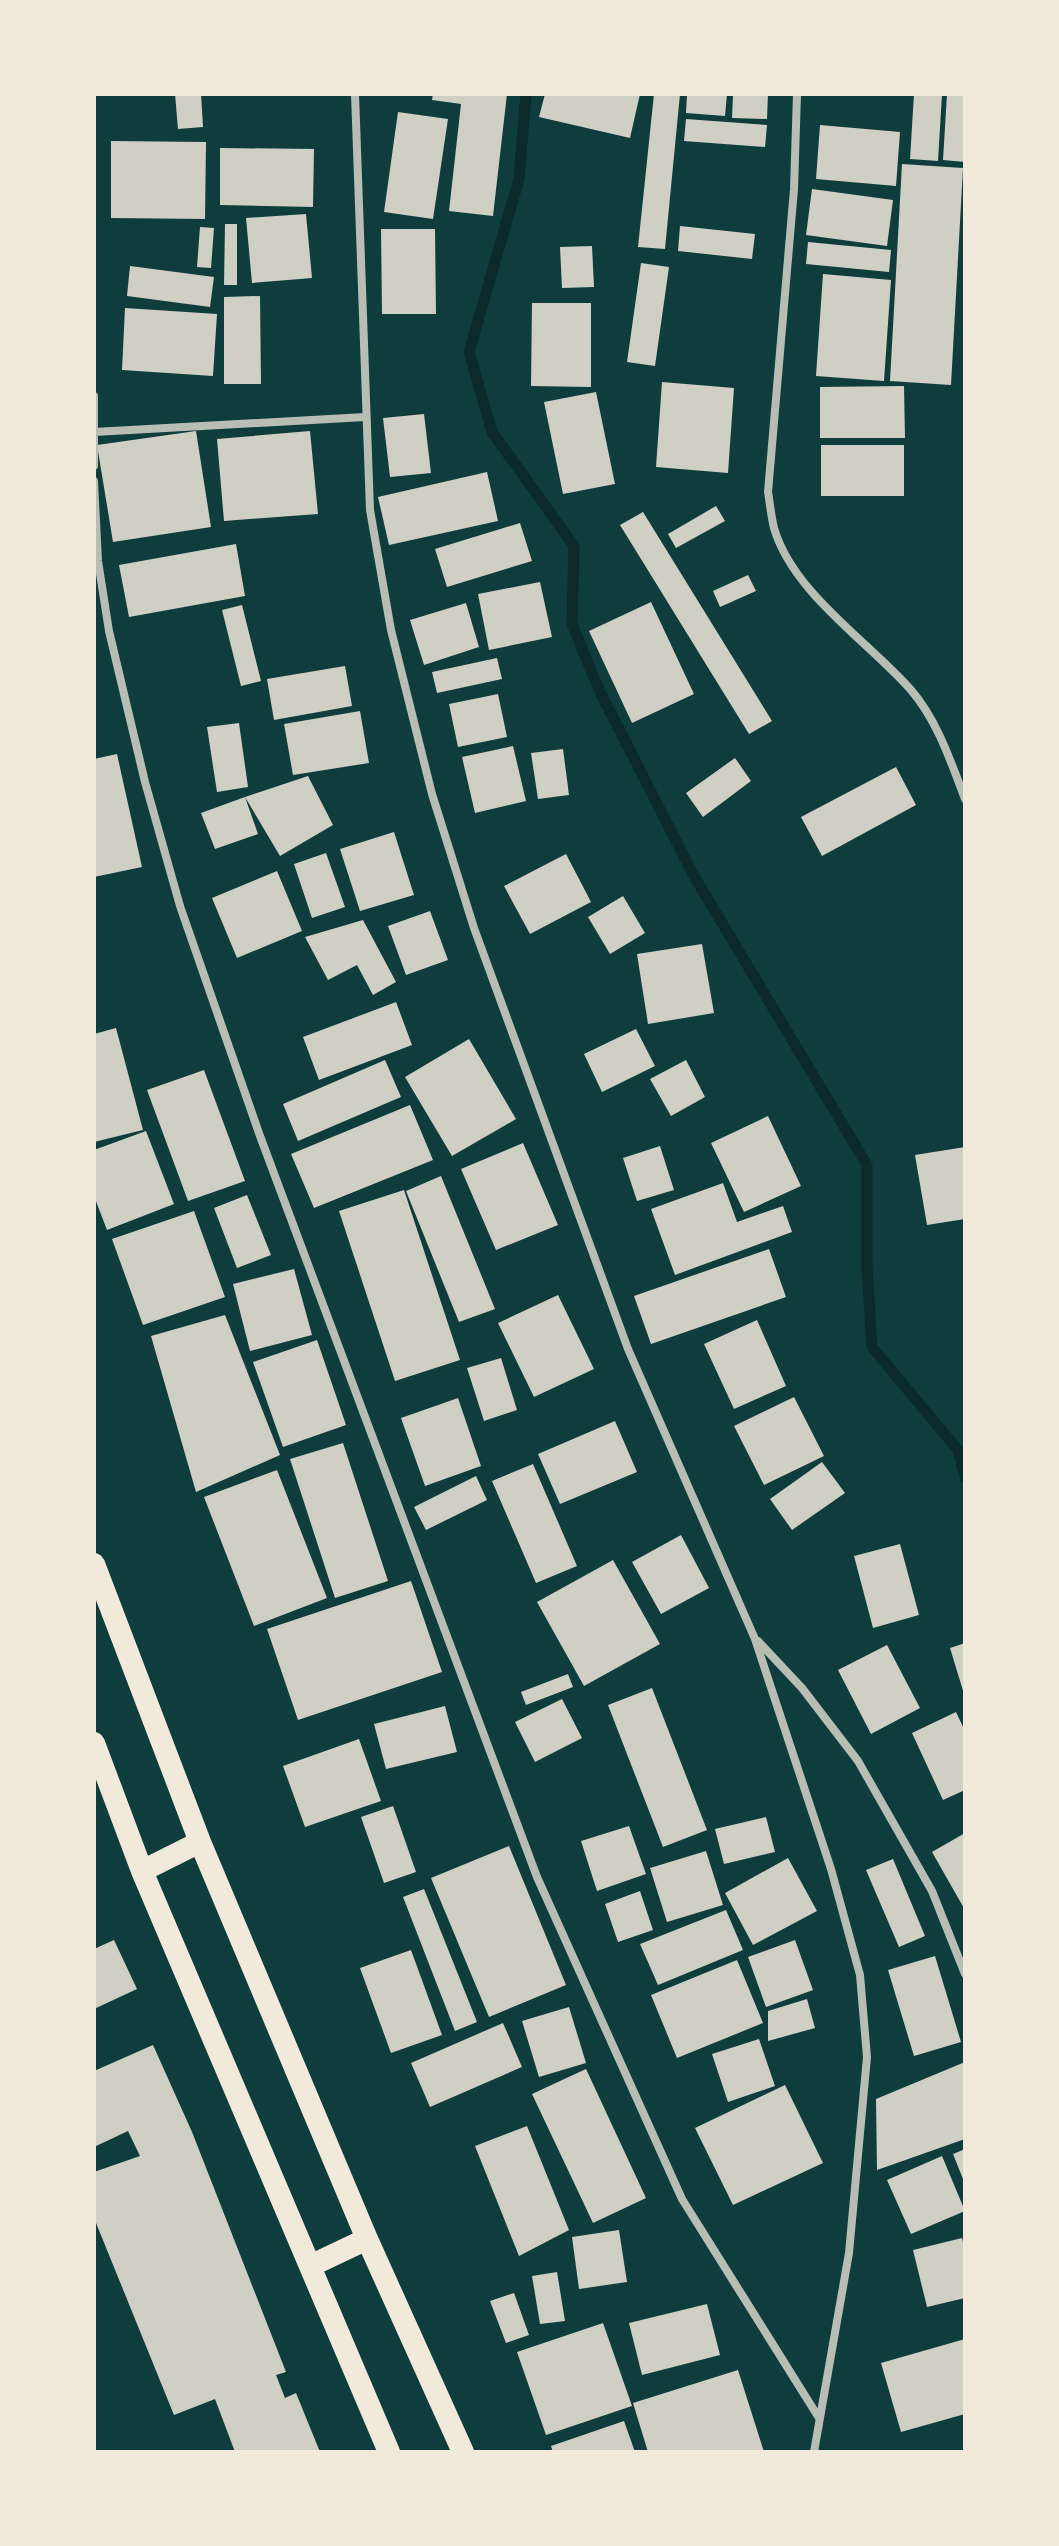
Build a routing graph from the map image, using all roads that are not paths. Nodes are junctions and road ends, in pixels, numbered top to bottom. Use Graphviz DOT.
graph roads {
  1 [pos="355,94"];
  2 [pos="797,94"];
  3 [pos="94,396"];
  4 [pos="365,417"];
  5 [pos="95,432"];
  6 [pos="94,466"];
  7 [pos="94,481"];
  8 [pos="965,799"];
  9 [pos="94,1564"];
  10 [pos="755,1639"];
  11 [pos="94,1743"];
  12 [pos="200,1842"];
  13 [pos="142,1871"];
  14 [pos="965,1974"];
  15 [pos="367,2239"];
  16 [pos="310,2266"];
  17 [pos="819,2418"];
  18 [pos="389,2452"];
  19 [pos="463,2452"];
  20 [pos="814,2452"];
  1 -- 4 [label="street"];
  2 -- 8 [label="street"];
  3 -- 5 [label="street"];
  4 -- 5 [label="street"];
  4 -- 10 [label="street"];
  5 -- 6 [label="street"];
  7 -- 17 [label="street"];
  9 -- 12 [label="highway"];
  10 -- 14 [label="street"];
  10 -- 17 [label="street"];
  11 -- 13 [label="highway"];
  12 -- 13 [label="highway"];
  12 -- 15 [label="highway"];
  13 -- 16 [label="highway"];
  15 -- 16 [label="highway"];
  15 -- 19 [label="highway"];
  16 -- 18 [label="highway"];
  17 -- 20 [label="street"];
}
